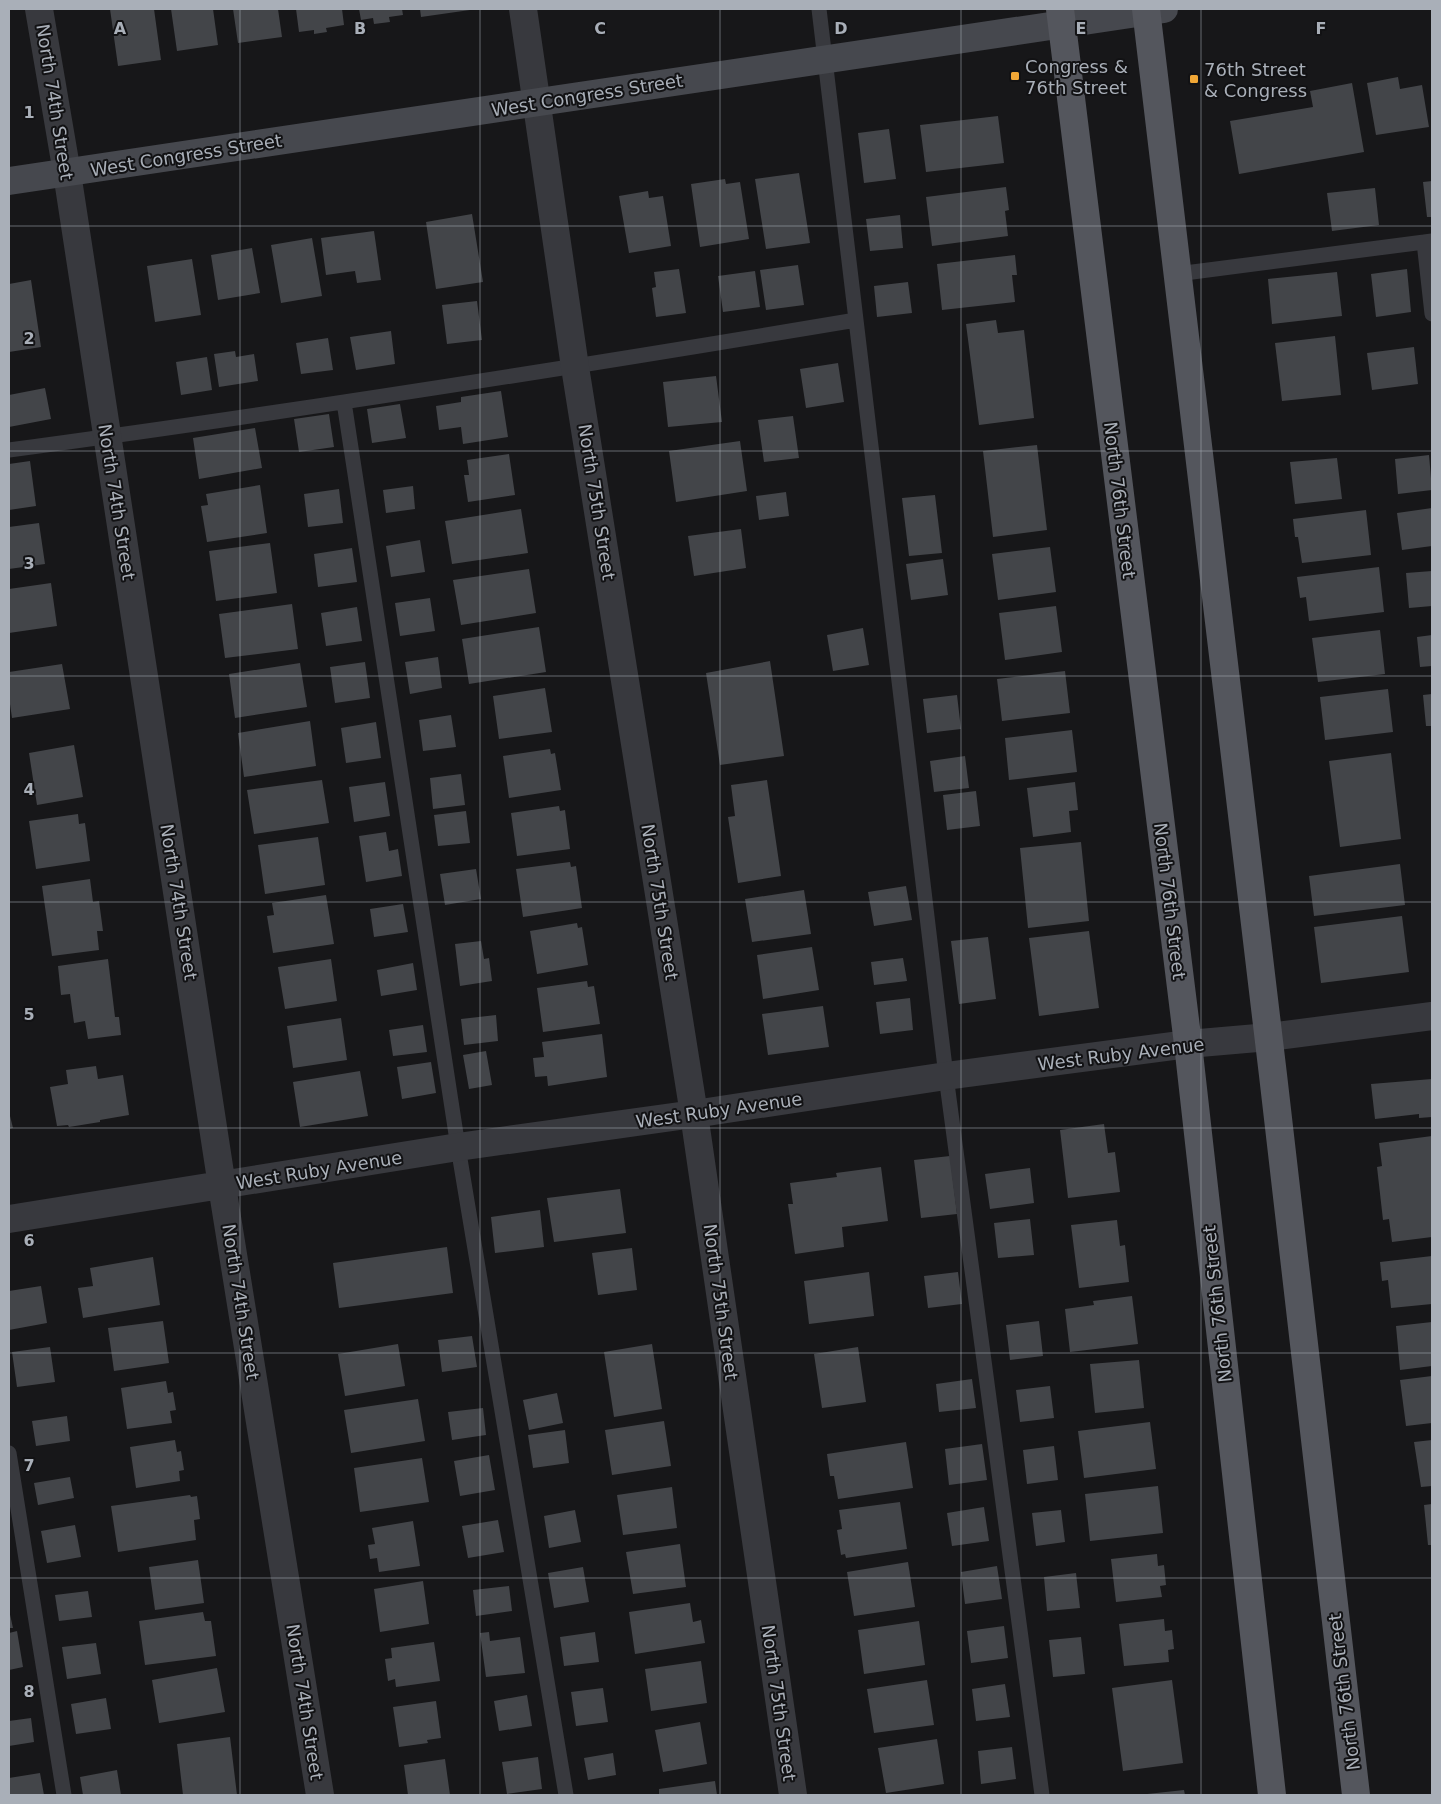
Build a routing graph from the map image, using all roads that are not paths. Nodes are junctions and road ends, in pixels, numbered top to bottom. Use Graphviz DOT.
graph roads {
  1 [pos="39,9"];
  2 [pos="523,9"];
  3 [pos="820,9"];
  4 [pos="1152,10"];
  5 [pos="1061,16"];
  6 [pos="826,59"];
  7 [pos="536,103"];
  8 [pos="67,173"];
  9 [pos="9,181"];
  10 [pos="1428,241"];
  11 [pos="1177,274"];
  12 [pos="1432,314"];
  13 [pos="856,320"];
  14 [pos="575,367"];
  15 [pos="344,402"];
  16 [pos="107,436"];
  17 [pos="9,450"];
  18 [pos="1432,1016"];
  19 [pos="1269,1037"];
  20 [pos="1188,1044"];
  21 [pos="946,1076"];
  22 [pos="694,1114"];
  23 [pos="458,1147"];
  24 [pos="222,1186"];
  25 [pos="9,1219"];
  26 [pos="9,1453"];
  27 [pos="64,1795"];
  28 [pos="320,1795"];
  29 [pos="566,1795"];
  30 [pos="792,1795"];
  31 [pos="1042,1795"];
  32 [pos="1272,1795"];
  33 [pos="1356,1795"];
  1 -- 8 [label="street, North 74th Street"];
  2 -- 7 [label="street, North 75th Street"];
  3 -- 6 [label="lane"];
  4 -- 5 [label="street, West Congress Street"];
  4 -- 11 [label="main road, North 76th Street"];
  5 -- 6 [label="street, West Congress Street"];
  5 -- 20 [label="main road, North 76th Street"];
  6 -- 7 [label="street, West Congress Street"];
  6 -- 13 [label="lane"];
  7 -- 8 [label="street, West Congress Street"];
  7 -- 14 [label="street, North 75th Street"];
  8 -- 9 [label="street, West Congress Street"];
  8 -- 16 [label="street, North 74th Street"];
  10 -- 11 [label="lane"];
  10 -- 12 [label="lane"];
  11 -- 19 [label="main road, North 76th Street"];
  13 -- 14 [label="lane"];
  13 -- 21 [label="lane"];
  14 -- 15 [label="lane"];
  14 -- 22 [label="street, North 75th Street"];
  15 -- 16 [label="lane"];
  15 -- 23 [label="lane"];
  16 -- 17 [label="lane"];
  16 -- 24 [label="street, North 74th Street"];
  18 -- 19 [label="street, West Ruby Avenue"];
  19 -- 20 [label="street, West Ruby Avenue"];
  19 -- 33 [label="main road, North 76th Street"];
  20 -- 21 [label="street, West Ruby Avenue"];
  20 -- 32 [label="main road, North 76th Street"];
  21 -- 22 [label="street, West Ruby Avenue"];
  21 -- 31 [label="lane"];
  22 -- 23 [label="street, West Ruby Avenue"];
  22 -- 30 [label="street, North 75th Street"];
  23 -- 24 [label="street, West Ruby Avenue"];
  23 -- 29 [label="lane"];
  24 -- 25 [label="street, West Ruby Avenue"];
  24 -- 28 [label="street, North 74th Street"];
  26 -- 27 [label="lane"];
}
